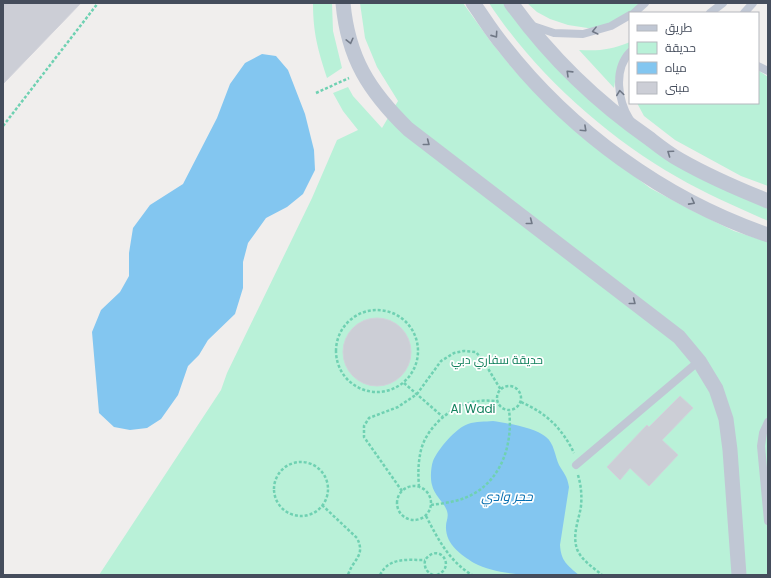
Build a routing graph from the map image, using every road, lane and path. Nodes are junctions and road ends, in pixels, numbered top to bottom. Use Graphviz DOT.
graph roads {
  1 [pos="98,3"];
  2 [pos="343,3"];
  3 [pos="473,3"];
  4 [pos="511,3"];
  5 [pos="645,3"];
  6 [pos="723,3"];
  7 [pos="753,3"];
  8 [pos="635,12"];
  9 [pos="711,12"];
  10 [pos="745,12"];
  11 [pos="629,16"];
  12 [pos="526,24"];
  13 [pos="629,53"];
  14 [pos="759,66"];
  15 [pos="768,71"];
  16 [pos="362,72"];
  17 [pos="316,93"];
  18 [pos="3,126"];
  19 [pos="635,129"];
  20 [pos="768,201"];
  21 [pos="768,235"];
  22 [pos="700,361"];
  23 [pos="404,383"];
  24 [pos="501,390"];
  25 [pos="417,394"];
  26 [pos="498,401"];
  27 [pos="521,402"];
  28 [pos="509,410"];
  29 [pos="443,417"];
  30 [pos="768,422"];
  31 [pos="576,465"];
  32 [pos="419,487"];
  33 [pos="402,491"];
  34 [pos="322,505"];
  35 [pos="431,506"];
  36 [pos="426,516"];
  37 [pos="768,521"];
  38 [pos="444,549"];
  39 [pos="441,555"];
  40 [pos="425,560"];
  41 [pos="348,575"];
  42 [pos="380,575"];
  43 [pos="432,575"];
  44 [pos="437,575"];
  45 [pos="472,575"];
  46 [pos="602,575"];
  47 [pos="739,575"];
  1 -- 18 [label="path"];
  2 -- 16 [label="street, one-way"];
  3 -- 21 [label="street, one-way"];
  4 -- 12 [label="street"];
  5 -- 8 [label="lane"];
  6 -- 9 [label="lane"];
  7 -- 10 [label="lane"];
  11 -- 12 [label="lane, one-way"];
  19 -- 12 [label="street, one-way"];
  19 -- 13 [label="lane, one-way"];
  14 -- 15 [label="lane"];
  16 -- 17 [label="path"];
  16 -- 22 [label="street, one-way"];
  20 -- 19 [label="street, one-way"];
  22 -- 31 [label="lane"];
  22 -- 47 [label="street"];
  23 -- 23 [label="path"];
  23 -- 25 [label="path"];
  24 -- 25 [label="path"];
  24 -- 26 [label="path"];
  24 -- 27 [label="path"];
  25 -- 29 [label="path"];
  25 -- 33 [label="path"];
  26 -- 28 [label="path"];
  26 -- 29 [label="path"];
  27 -- 28 [label="path"];
  27 -- 31 [label="path"];
  28 -- 35 [label="path"];
  29 -- 32 [label="path"];
  30 -- 37 [label="lane"];
  31 -- 46 [label="path"];
  32 -- 33 [label="path"];
  32 -- 35 [label="path"];
  33 -- 36 [label="path"];
  34 -- 34 [label="path"];
  34 -- 41 [label="path"];
  35 -- 36 [label="path"];
  36 -- 38 [label="path"];
  38 -- 39 [label="path"];
  38 -- 45 [label="path"];
  39 -- 40 [label="path"];
  39 -- 44 [label="path"];
  40 -- 42 [label="path"];
  40 -- 43 [label="path"];
}
